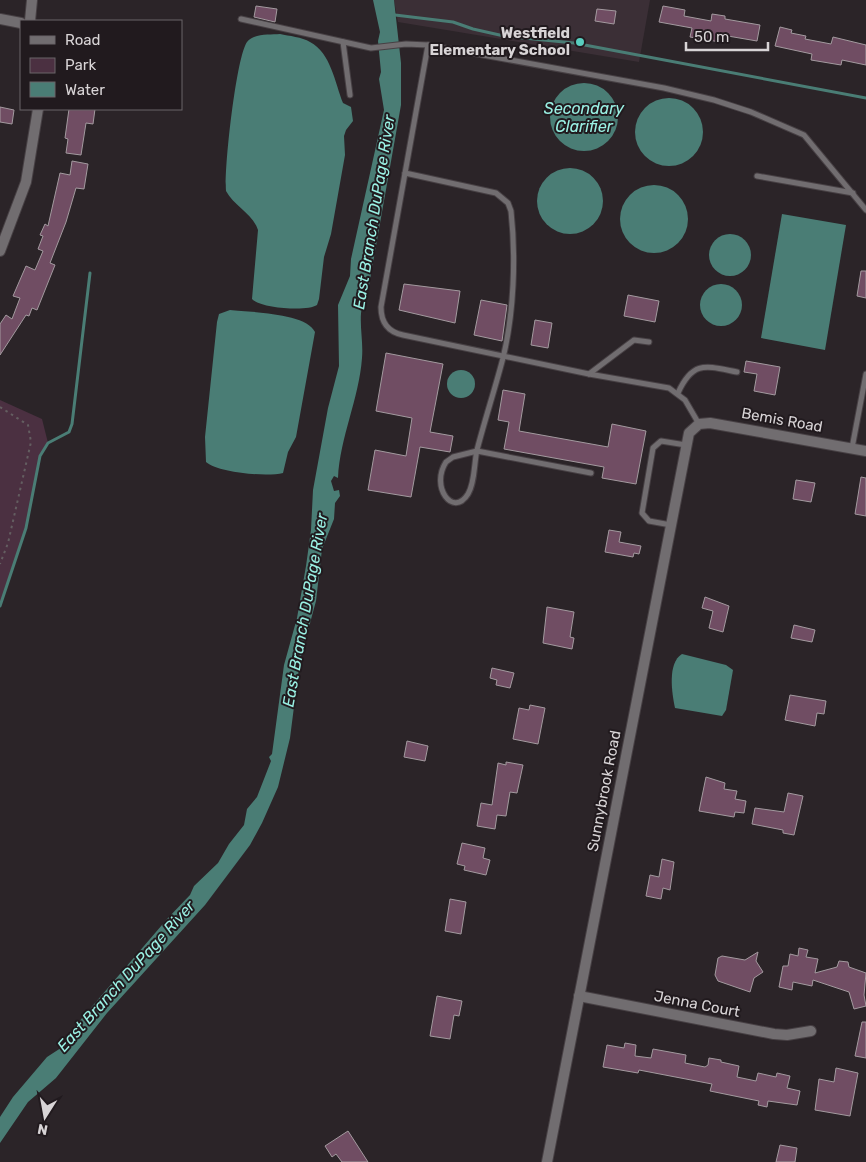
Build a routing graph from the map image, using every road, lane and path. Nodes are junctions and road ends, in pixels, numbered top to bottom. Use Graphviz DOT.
graph roads {
  1 [pos="32,0"];
  2 [pos="0,19"];
  3 [pos="241,19"];
  4 [pos="30,20"];
  5 [pos="20,23"];
  6 [pos="343,42"];
  7 [pos="428,45"];
  8 [pos="350,95"];
  9 [pos="38,110"];
  10 [pos="405,173"];
  11 [pos="756,176"];
  12 [pos="853,193"];
  13 [pos="866,210"];
  14 [pos="0,251"];
  15 [pos="649,342"];
  16 [pos="503,356"];
  17 [pos="737,372"];
  18 [pos="589,374"];
  19 [pos="866,374"];
  20 [pos="865,383"];
  21 [pos="678,393"];
  22 [pos="0,407"];
  23 [pos="696,425"];
  24 [pos="686,445"];
  25 [pos="852,448"];
  26 [pos="477,450"];
  27 [pos="866,451"];
  28 [pos="591,473"];
  29 [pos="671,525"];
  30 [pos="0,564"];
  31 [pos="579,996"];
  32 [pos="810,1031"];
  33 [pos="547,1162"];
  1 -- 4 [label="street"];
  2 -- 5 [label="street"];
  3 -- 6 [label="lane"];
  6 -- 7 [label="lane"];
  6 -- 8 [label="lane"];
  7 -- 10 [label="lane"];
  7 -- 12 [label="lane"];
  9 -- 14 [label="street"];
  10 -- 16 [label="lane"];
  10 -- 16 [label="lane"];
  11 -- 12 [label="lane"];
  12 -- 13 [label="lane"];
  15 -- 18 [label="lane"];
  16 -- 18 [label="lane"];
  16 -- 26 [label="lane"];
  17 -- 21 [label="lane"];
  18 -- 21 [label="lane"];
  19 -- 20 [label="lane"];
  20 -- 25 [label="lane"];
  21 -- 23 [label="lane"];
  22 -- 30 [label="path"];
  23 -- 24 [label="street, Sunnybrook Road"];
  23 -- 25 [label="street, Bemis Road"];
  24 -- 29 [label="street, Sunnybrook Road"];
  24 -- 29 [label="lane"];
  25 -- 27 [label="street, Bemis Road"];
  26 -- 26 [label="lane"];
  26 -- 28 [label="lane"];
  29 -- 31 [label="street, Sunnybrook Road"];
  31 -- 32 [label="street, Jenna Court"];
  31 -- 33 [label="street, Sunnybrook Road"];
}
